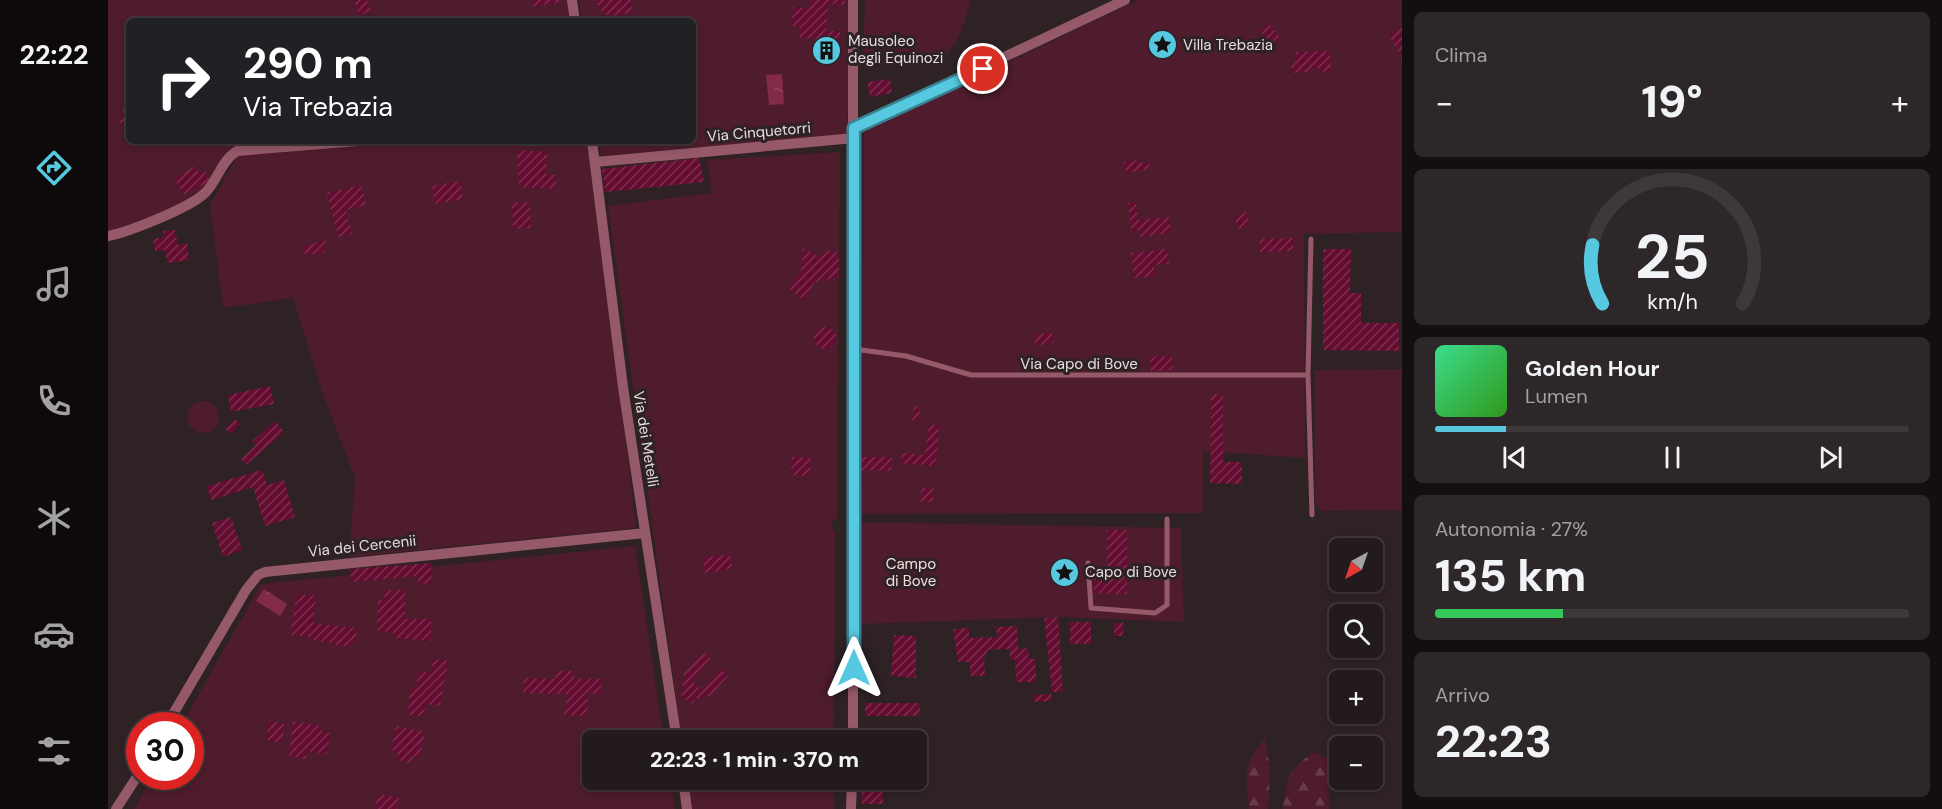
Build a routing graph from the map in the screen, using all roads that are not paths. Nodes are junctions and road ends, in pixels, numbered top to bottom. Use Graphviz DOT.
graph roads {
  1 [pos="572,0"];
  2 [pos="854,0"];
  3 [pos="1125,0"];
  4 [pos="575,18"];
  5 [pos="854,133"];
  6 [pos="322,144"];
  7 [pos="593,144"];
  8 [pos="596,162"];
  9 [pos="108,236"];
  10 [pos="1311,239"];
  11 [pos="854,349"];
  12 [pos="1308,375"];
  13 [pos="1312,515"];
  14 [pos="1167,519"];
  15 [pos="645,533"];
  16 [pos="1088,563"];
  17 [pos="174,712"];
  18 [pos="675,730"];
  19 [pos="853,730"];
  20 [pos="128,790"];
  21 [pos="684,790"];
  22 [pos="852,790"];
  23 [pos="116,809"];
  24 [pos="687,809"];
  25 [pos="851,809"];
  1 -- 4 [label="street"];
  2 -- 5 [label="street"];
  3 -- 5 [label="street, Via Cinquetorri"];
  5 -- 8 [label="street, Via Cinquetorri"];
  5 -- 11 [label="street"];
  6 -- 9 [label="street"];
  7 -- 8 [label="street, Via dei Metelli"];
  8 -- 15 [label="street, Via dei Metelli"];
  10 -- 12 [label="lane"];
  11 -- 12 [label="lane, Via Capo di Bove"];
  11 -- 19 [label="street"];
  12 -- 13 [label="lane"];
  14 -- 16 [label="lane"];
  15 -- 17 [label="street, Via dei Cercenii"];
  15 -- 18 [label="street, Via dei Metelli"];
  20 -- 23 [label="street"];
  21 -- 24 [label="street"];
  22 -- 25 [label="street"];
}
